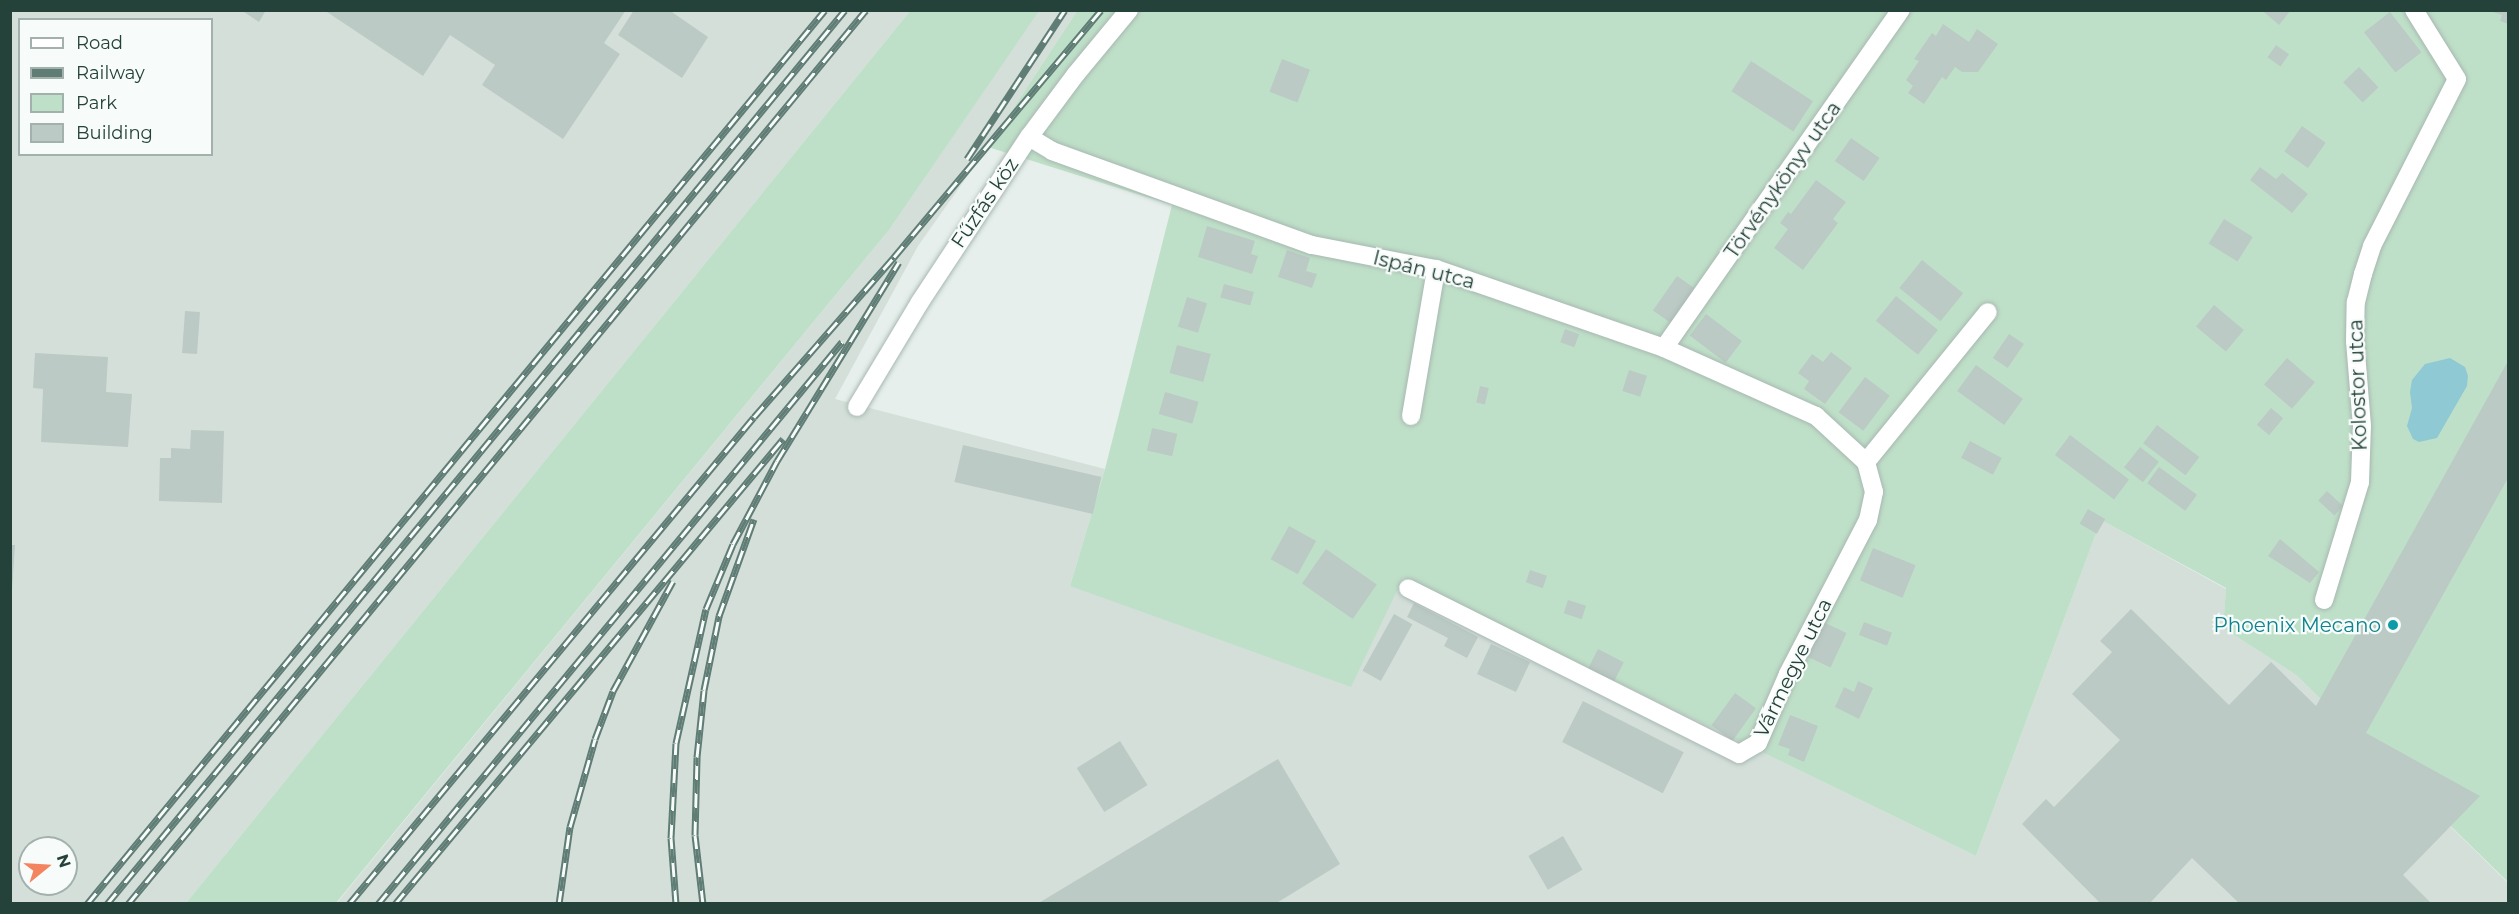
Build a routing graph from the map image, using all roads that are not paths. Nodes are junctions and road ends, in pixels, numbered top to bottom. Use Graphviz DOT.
graph roads {
  1 [pos="1129,10"];
  2 [pos="1900,10"];
  3 [pos="2414,10"];
  4 [pos="1029,137"];
  5 [pos="1436,268"];
  6 [pos="1989,312"];
  7 [pos="1664,348"];
  8 [pos="857,407"];
  9 [pos="1411,416"];
  10 [pos="1866,462"];
  11 [pos="1408,588"];
  12 [pos="2324,600"];
  1 -- 4 [label="street, Fűzfás köz"];
  2 -- 7 [label="street, Törvénykönyv utca"];
  3 -- 12 [label="street, Kolostor utca"];
  4 -- 5 [label="street, Ispán utca"];
  4 -- 8 [label="street, Fűzfás köz"];
  5 -- 7 [label="street, Ispán utca"];
  5 -- 9 [label="street"];
  6 -- 10 [label="street"];
  7 -- 10 [label="street, Ispán utca"];
  10 -- 11 [label="street, Vármegye utca"];
}
